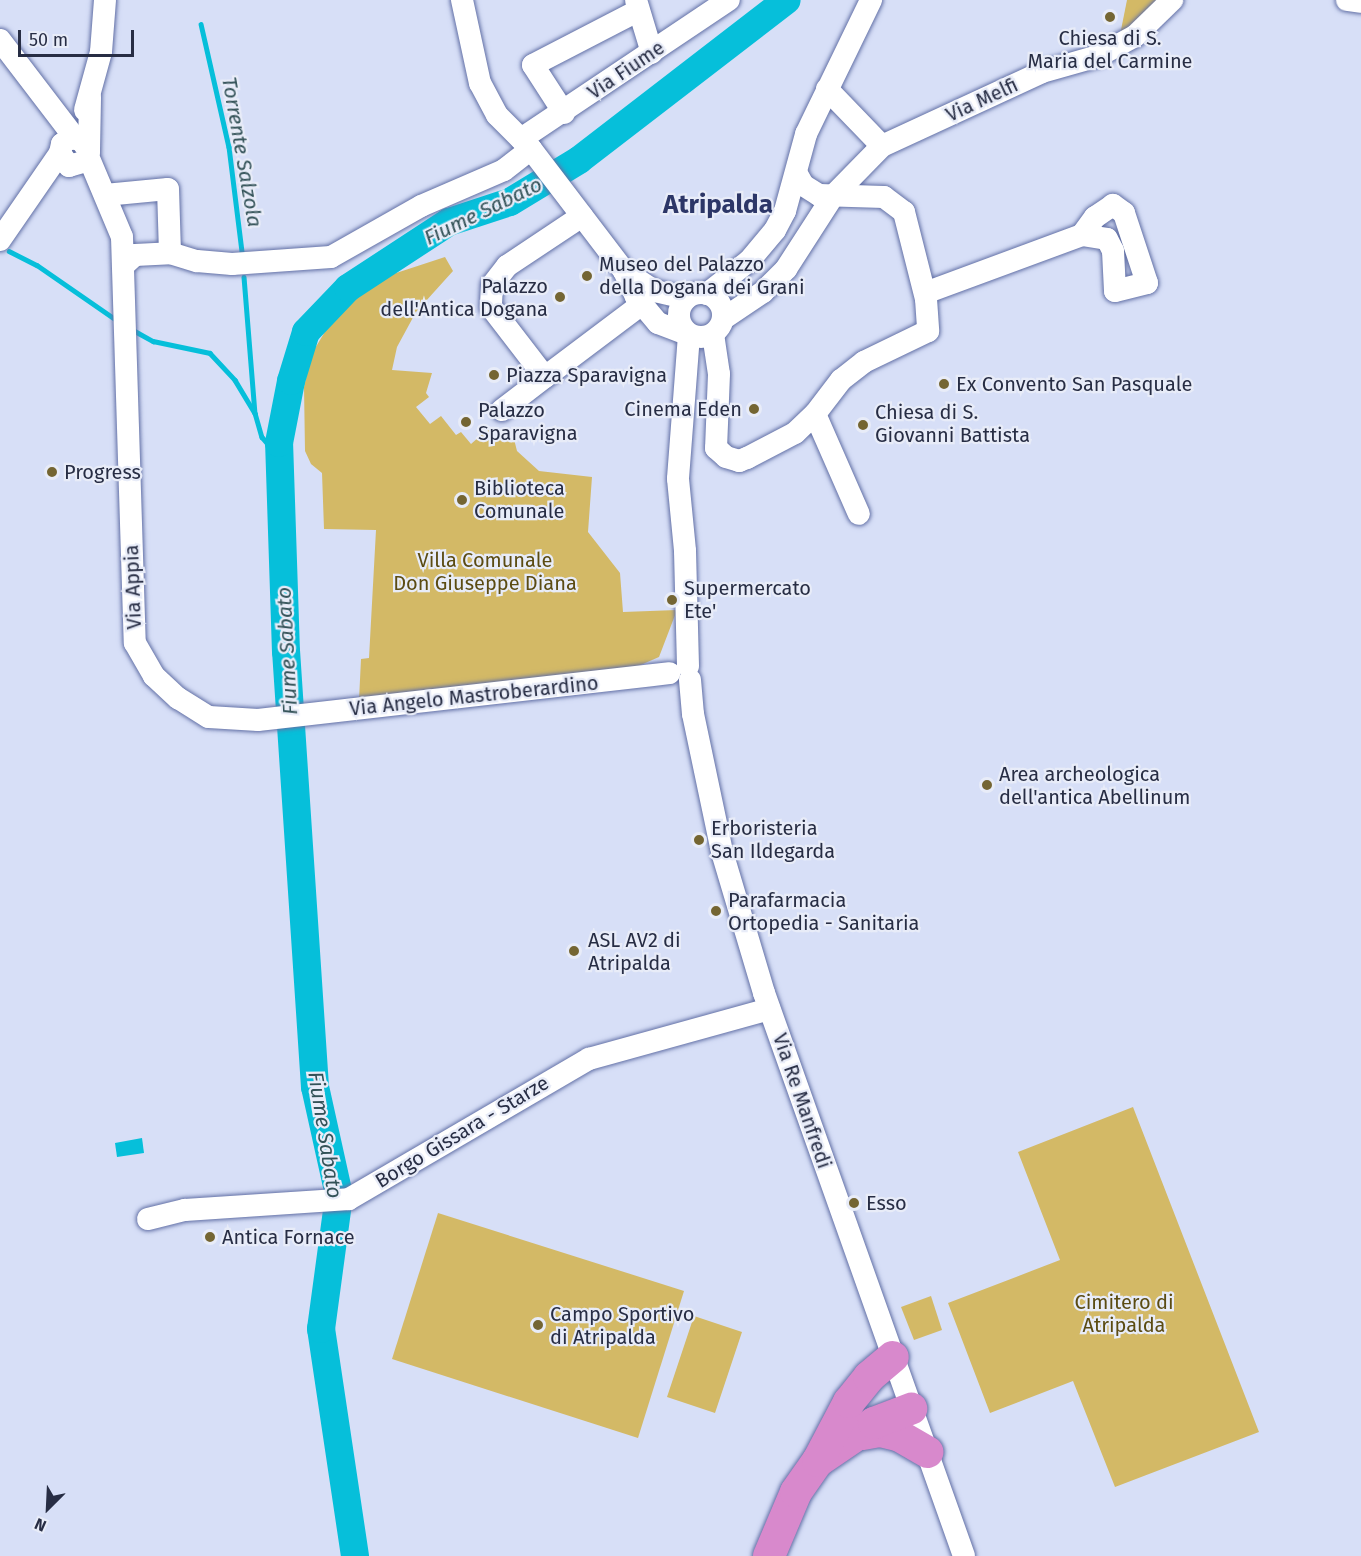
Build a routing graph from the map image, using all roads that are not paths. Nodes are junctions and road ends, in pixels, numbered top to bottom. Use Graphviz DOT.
graph roads {
  1 [pos="105,0"];
  2 [pos="462,0"];
  3 [pos="729,0"];
  4 [pos="871,0"];
  5 [pos="1172,0"];
  6 [pos="1347,0"];
  7 [pos="1361,2"];
  8 [pos="637,6"];
  9 [pos="0,39"];
  10 [pos="652,52"];
  11 [pos="827,89"];
  12 [pos="564,113"];
  13 [pos="882,146"];
  14 [pos="529,148"];
  15 [pos="74,152"];
  16 [pos="796,174"];
  17 [pos="105,195"];
  18 [pos="833,196"];
  19 [pos="578,212"];
  20 [pos="1082,235"];
  21 [pos="1,238"];
  22 [pos="170,253"];
  23 [pos="123,266"];
  24 [pos="624,271"];
  25 [pos="925,293"];
  26 [pos="696,296"];
  27 [pos="642,304"];
  28 [pos="658,323"];
  29 [pos="708,331"];
  30 [pos="688,359"];
  31 [pos="545,377"];
  32 [pos="687,383"];
  33 [pos="502,410"];
  34 [pos="815,414"];
  35 [pos="859,514"];
  36 [pos="678,675"];
  37 [pos="315,713"];
  38 [pos="769,1009"];
  39 [pos="148,1219"];
  40 [pos="893,1357"];
  41 [pos="911,1409"];
  42 [pos="863,1434"];
  43 [pos="818,1461"];
  44 [pos="932,1466"];
  45 [pos="768,1556"];
  46 [pos="964,1556"];
  1 -- 15 [label="street"];
  2 -- 14 [label="street"];
  3 -- 10 [label="street, Via Fiume"];
  4 -- 11 [label="street"];
  5 -- 13 [label="street, Via Melfi"];
  6 -- 7 [label="street"];
  8 -- 10 [label="street"];
  8 -- 12 [label="street"];
  9 -- 15 [label="street"];
  10 -- 12 [label="street, Via Fiume"];
  11 -- 13 [label="street"];
  11 -- 16 [label="street"];
  12 -- 14 [label="street, Via Fiume"];
  13 -- 18 [label="street"];
  14 -- 19 [label="street"];
  14 -- 22 [label="street, Via Fiume"];
  15 -- 17 [label="street"];
  15 -- 21 [label="street"];
  16 -- 18 [label="street"];
  16 -- 26 [label="street"];
  17 -- 22 [label="street"];
  17 -- 23 [label="street"];
  18 -- 25 [label="street"];
  18 -- 29 [label="street"];
  19 -- 24 [label="street"];
  19 -- 31 [label="street"];
  20 -- 25 [label="street"];
  22 -- 23 [label="street, Via Fiume"];
  23 -- 37 [label="street, Via Appia"];
  24 -- 26 [label="street"];
  24 -- 27 [label="street"];
  25 -- 34 [label="street"];
  26 -- 29 [label="street"];
  26 -- 29 [label="street"];
  27 -- 28 [label="street"];
  27 -- 31 [label="street"];
  28 -- 29 [label="street"];
  28 -- 30 [label="street"];
  29 -- 30 [label="street"];
  29 -- 32 [label="street"];
  29 -- 34 [label="street"];
  30 -- 32 [label="street"];
  31 -- 33 [label="street"];
  32 -- 36 [label="street"];
  34 -- 35 [label="street"];
  36 -- 37 [label="street, Via Angelo Mastroberardino"];
  36 -- 38 [label="street, Via Re Manfredi"];
  38 -- 39 [label="street, Borgo Gissara - Starze"];
  38 -- 40 [label="street, Via Re Manfredi"];
  40 -- 41 [label="street, Via Re Manfredi"];
  40 -- 43 [label="highway"];
  41 -- 42 [label="highway"];
  41 -- 44 [label="street, Via Re Manfredi"];
  42 -- 43 [label="highway"];
  42 -- 44 [label="highway"];
  43 -- 45 [label="highway"];
  44 -- 46 [label="street, Via Re Manfredi"];
}
